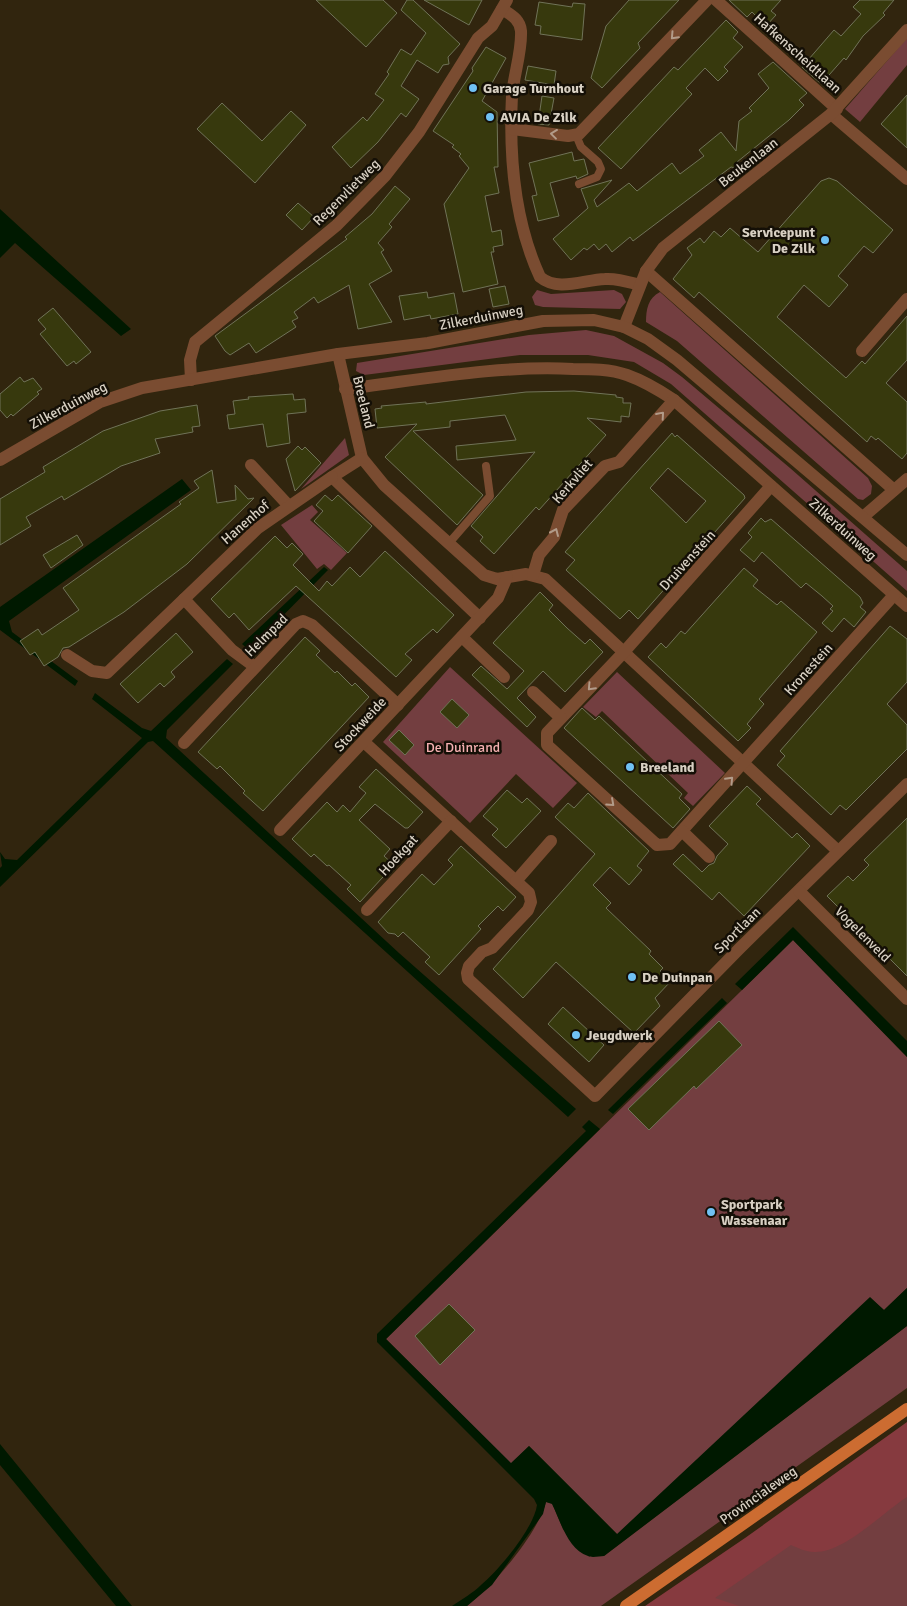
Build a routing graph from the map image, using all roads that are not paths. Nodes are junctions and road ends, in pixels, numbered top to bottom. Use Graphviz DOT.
graph roads {
  1 [pos="707,0"];
  2 [pos="716,0"];
  3 [pos="505,4"];
  4 [pos="907,30"];
  5 [pos="834,111"];
  6 [pos="512,129"];
  7 [pos="576,135"];
  8 [pos="907,179"];
  9 [pos="579,184"];
  10 [pos="646,271"];
  11 [pos="640,284"];
  12 [pos="907,299"];
  13 [pos="624,327"];
  14 [pos="862,351"];
  15 [pos="338,354"];
  16 [pos="191,380"];
  17 [pos="345,389"];
  18 [pos="674,400"];
  19 [pos="362,458"];
  20 [pos="0,460"];
  21 [pos="251,465"];
  22 [pos="486,466"];
  23 [pos="332,477"];
  24 [pos="907,479"];
  25 [pos="772,486"];
  26 [pos="894,490"];
  27 [pos="289,506"];
  28 [pos="864,517"];
  29 [pos="449,543"];
  30 [pos="907,555"];
  31 [pos="533,575"];
  32 [pos="507,577"];
  33 [pos="894,595"];
  34 [pos="184,598"];
  35 [pos="907,606"];
  36 [pos="480,618"];
  37 [pos="462,637"];
  38 [pos="624,652"];
  39 [pos="67,654"];
  40 [pos="255,667"];
  41 [pos="504,677"];
  42 [pos="533,692"];
  43 [pos="398,705"];
  44 [pos="561,718"];
  45 [pos="184,742"];
  46 [pos="364,742"];
  47 [pos="745,764"];
  48 [pos="907,784"];
  49 [pos="451,821"];
  50 [pos="280,830"];
  51 [pos="682,831"];
  52 [pos="551,842"];
  53 [pos="838,851"];
  54 [pos="709,857"];
  55 [pos="516,880"];
  56 [pos="799,891"];
  57 [pos="367,910"];
  58 [pos="907,999"];
  59 [pos="907,1409"];
  60 [pos="626,1606"];
  1 -- 7 [label="street, one-way"];
  2 -- 5 [label="street, Hafkenscheidtlaan"];
  3 -- 6 [label="street"];
  3 -- 16 [label="street, Regenvlietweg"];
  4 -- 5 [label="street, Beukenlaan"];
  5 -- 8 [label="street, Hafkenscheidtlaan"];
  5 -- 10 [label="street, Beukenlaan"];
  7 -- 6 [label="street, one-way"];
  6 -- 11 [label="street"];
  7 -- 9 [label="lane"];
  10 -- 11 [label="street, Beukenlaan"];
  10 -- 26 [label="street"];
  11 -- 13 [label="street, Beukenlaan"];
  12 -- 14 [label="street"];
  13 -- 15 [label="street, Zilkerduinweg"];
  13 -- 28 [label="street, Zilkerduinweg"];
  15 -- 16 [label="street, Zilkerduinweg"];
  15 -- 17 [label="street, Breeland"];
  16 -- 20 [label="street, Zilkerduinweg"];
  17 -- 18 [label="street, Zilkerduinweg"];
  17 -- 19 [label="street, Breeland"];
  18 -- 25 [label="street, Zilkerduinweg"];
  31 -- 18 [label="street, Kerkvliet, one-way"];
  19 -- 23 [label="street"];
  19 -- 29 [label="street, Breeland"];
  21 -- 27 [label="street"];
  22 -- 29 [label="lane"];
  23 -- 27 [label="street, Hanenhof"];
  23 -- 36 [label="street"];
  24 -- 26 [label="street"];
  25 -- 33 [label="street, Zilkerduinweg"];
  25 -- 38 [label="street, Druivenstein"];
  26 -- 28 [label="street"];
  27 -- 34 [label="street, Hanenhof"];
  28 -- 30 [label="street, Zilkerduinweg"];
  29 -- 32 [label="street, Breeland"];
  31 -- 32 [label="street, Breeland"];
  31 -- 38 [label="street"];
  32 -- 36 [label="street"];
  33 -- 35 [label="street, Zilkerduinweg"];
  33 -- 47 [label="street, Kronestein"];
  34 -- 39 [label="street, Hanenhof"];
  34 -- 40 [label="street"];
  36 -- 37 [label="street"];
  37 -- 41 [label="street"];
  37 -- 43 [label="street, Stockweide"];
  38 -- 44 [label="street, one-way"];
  38 -- 47 [label="street"];
  40 -- 43 [label="street, Helmpad"];
  40 -- 45 [label="street, Helmpad"];
  42 -- 44 [label="street"];
  43 -- 46 [label="street, Stockweide"];
  44 -- 51 [label="street, one-way"];
  46 -- 49 [label="street"];
  46 -- 50 [label="street, Stockweide"];
  51 -- 47 [label="street, one-way"];
  47 -- 53 [label="street"];
  48 -- 53 [label="street, Sportlaan"];
  49 -- 55 [label="street"];
  49 -- 57 [label="street, Hoekgat"];
  51 -- 54 [label="street"];
  52 -- 55 [label="street"];
  53 -- 56 [label="street, Sportlaan"];
  55 -- 56 [label="street, Sportlaan"];
  56 -- 58 [label="street, Vogelenveld"];
  59 -- 60 [label="main road, Provincialeweg"];
}
